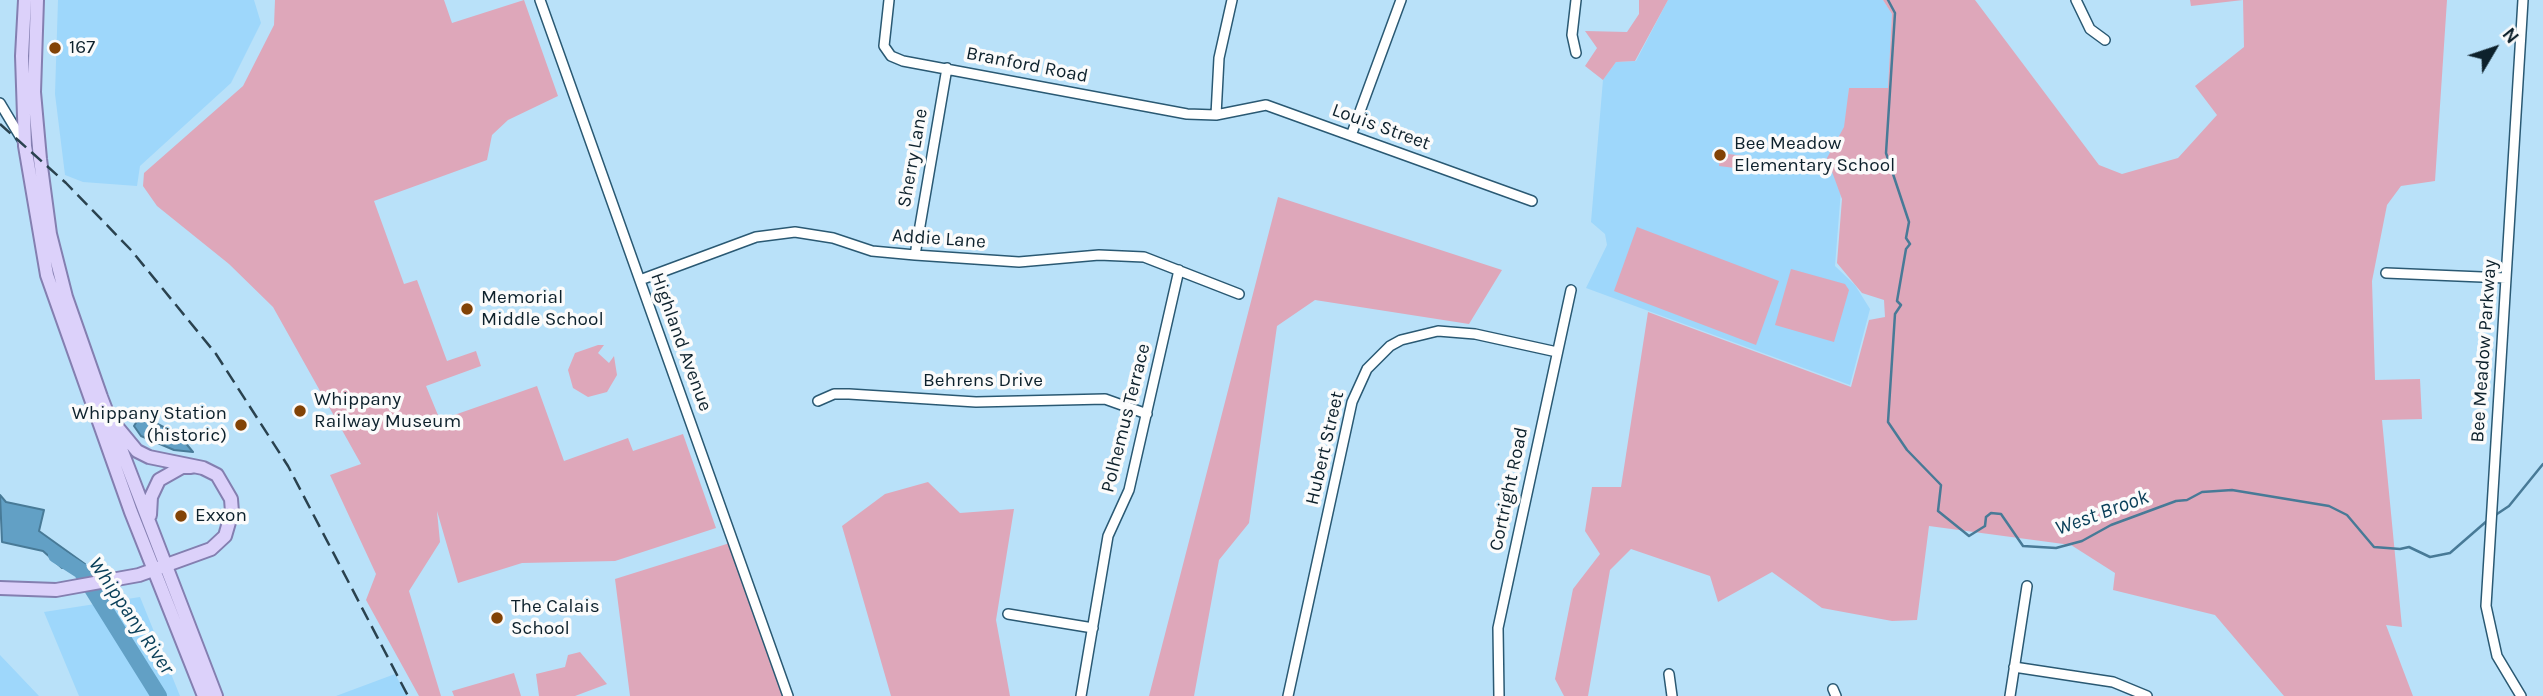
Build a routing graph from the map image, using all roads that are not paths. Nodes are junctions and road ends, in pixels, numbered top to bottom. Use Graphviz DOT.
graph roads {
  1 [pos="24,0"];
  2 [pos="37,0"];
  3 [pos="540,0"];
  4 [pos="889,0"];
  5 [pos="1232,0"];
  6 [pos="1401,0"];
  7 [pos="1576,0"];
  8 [pos="2076,0"];
  9 [pos="2523,0"];
  10 [pos="2105,40"];
  11 [pos="1576,53"];
  12 [pos="947,68"];
  13 [pos="0,103"];
  14 [pos="1216,114"];
  15 [pos="1352,133"];
  16 [pos="25,146"];
  17 [pos="1532,201"];
  18 [pos="915,255"];
  19 [pos="1180,270"];
  20 [pos="2386,273"];
  21 [pos="2507,278"];
  22 [pos="640,279"];
  23 [pos="1571,290"];
  24 [pos="1239,294"];
  25 [pos="1557,352"];
  26 [pos="101,397"];
  27 [pos="818,401"];
  28 [pos="1147,414"];
  29 [pos="197,466"];
  30 [pos="150,523"];
  31 [pos="167,566"];
  32 [pos="153,570"];
  33 [pos="2027,586"];
  34 [pos="0,588"];
  35 [pos="1008,614"];
  36 [pos="1093,628"];
  37 [pos="2014,667"];
  38 [pos="1669,674"];
  39 [pos="204,696"];
  40 [pos="216,696"];
  41 [pos="788,696"];
  42 [pos="1082,696"];
  43 [pos="1289,696"];
  44 [pos="1499,696"];
  45 [pos="1672,696"];
  46 [pos="2010,696"];
  47 [pos="2147,696"];
  48 [pos="2521,696"];
  1 -- 16 [label="main road"];
  2 -- 26 [label="main road"];
  3 -- 22 [label="street, Highland Avenue"];
  4 -- 12 [label="street, Branford Road"];
  5 -- 14 [label="street"];
  6 -- 15 [label="street"];
  7 -- 11 [label="street"];
  8 -- 10 [label="street"];
  9 -- 21 [label="street, Bee Meadow Parkway"];
  12 -- 14 [label="street, Branford Road"];
  12 -- 18 [label="street, Sherry Lane"];
  13 -- 16 [label="street"];
  14 -- 15 [label="street, Louis Street"];
  15 -- 17 [label="street, Louis Street"];
  16 -- 32 [label="main road"];
  18 -- 19 [label="street, Addie Lane"];
  18 -- 22 [label="street, Addie Lane"];
  19 -- 24 [label="street, Addie Lane"];
  19 -- 28 [label="street, Polhemus Terrace"];
  20 -- 21 [label="street"];
  21 -- 48 [label="street, Bee Meadow Parkway"];
  22 -- 41 [label="street, Highland Avenue"];
  23 -- 25 [label="street, Cortright Road"];
  25 -- 43 [label="street, Hubert Street"];
  25 -- 44 [label="street, Cortright Road"];
  26 -- 29 [label="main road"];
  26 -- 30 [label="main road"];
  27 -- 28 [label="street, Behrens Drive"];
  28 -- 36 [label="street, Polhemus Terrace"];
  29 -- 30 [label="main road"];
  29 -- 31 [label="main road"];
  30 -- 31 [label="main road"];
  31 -- 32 [label="main road"];
  31 -- 40 [label="main road"];
  32 -- 34 [label="main road"];
  32 -- 39 [label="main road"];
  33 -- 37 [label="street"];
  35 -- 36 [label="street"];
  36 -- 42 [label="street, Polhemus Terrace"];
  37 -- 46 [label="street"];
  37 -- 47 [label="street"];
  38 -- 45 [label="street"];
}
